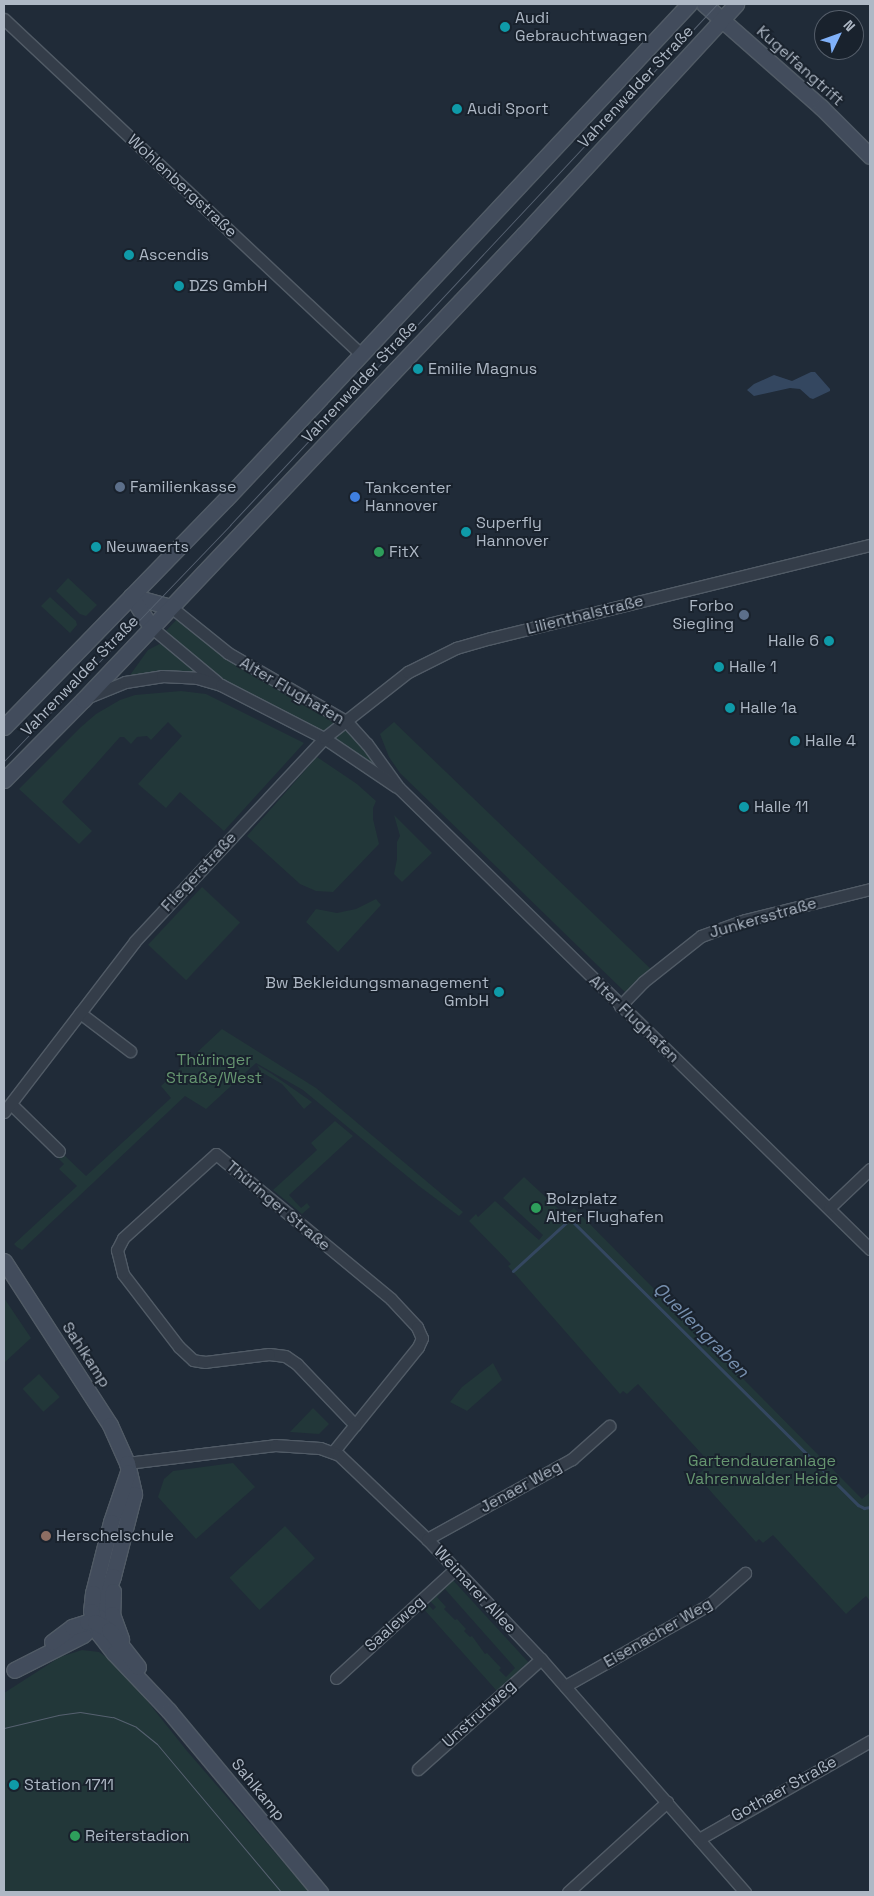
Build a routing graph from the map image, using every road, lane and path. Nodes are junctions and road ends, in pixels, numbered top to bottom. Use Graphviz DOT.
graph roads {
  1 [pos="689,4"];
  2 [pos="704,4"];
  3 [pos="736,4"];
  4 [pos="4,19"];
  5 [pos="723,19"];
  6 [pos="870,156"];
  7 [pos="360,353"];
  8 [pos="870,545"];
  9 [pos="131,596"];
  10 [pos="170,607"];
  11 [pos="152,627"];
  12 [pos="221,685"];
  13 [pos="83,700"];
  14 [pos="346,721"];
  15 [pos="4,727"];
  16 [pos="324,738"];
  17 [pos="4,780"];
  18 [pos="399,788"];
  19 [pos="870,889"];
  20 [pos="620,1006"];
  21 [pos="80,1013"];
  22 [pos="130,1050"];
  23 [pos="8,1108"];
  24 [pos="58,1151"];
  25 [pos="870,1169"];
  26 [pos="829,1208"];
  27 [pos="870,1249"];
  28 [pos="4,1261"];
  29 [pos="355,1425"];
  30 [pos="609,1426"];
  31 [pos="333,1452"];
  32 [pos="128,1467"];
  33 [pos="427,1539"];
  34 [pos="455,1569"];
  35 [pos="746,1573"];
  36 [pos="113,1576"];
  37 [pos="93,1593"];
  38 [pos="95,1622"];
  39 [pos="72,1627"];
  40 [pos="58,1647"];
  41 [pos="120,1652"];
  42 [pos="541,1659"];
  43 [pos="9,1673"];
  44 [pos="336,1678"];
  45 [pos="565,1686"];
  46 [pos="870,1741"];
  47 [pos="418,1768"];
  48 [pos="667,1802"];
  49 [pos="699,1839"];
  50 [pos="320,1892"];
  51 [pos="568,1892"];
  52 [pos="745,1892"];
  1 -- 7 [label="main road, Vahrenwalder Straße"];
  2 -- 5 [label="main road, Kugelfangtrift"];
  3 -- 5 [label="main road, Vahrenwalder Straße"];
  4 -- 7 [label="street, Wohlenbergstraße"];
  5 -- 6 [label="main road, Kugelfangtrift"];
  5 -- 10 [label="main road, Vahrenwalder Straße"];
  7 -- 9 [label="main road, Vahrenwalder Straße"];
  8 -- 14 [label="street, Lilienthalstraße"];
  9 -- 10 [label="main road"];
  9 -- 11 [label="main road"];
  9 -- 15 [label="main road, Vahrenwalder Straße"];
  10 -- 11 [label="main road, Vahrenwalder Straße"];
  10 -- 14 [label="street, Alter Flughafen"];
  11 -- 12 [label="street, Alter Flughafen"];
  11 -- 13 [label="main road, Vahrenwalder Straße"];
  12 -- 13 [label="street, Alter Flughafen"];
  12 -- 16 [label="street, Alter Flughafen"];
  13 -- 17 [label="main road, Vahrenwalder Straße"];
  14 -- 16 [label="street, Lilienthalstraße"];
  14 -- 18 [label="street, Alter Flughafen"];
  16 -- 18 [label="street, Alter Flughafen"];
  16 -- 21 [label="street, Fliegerstraße"];
  18 -- 20 [label="street, Alter Flughafen"];
  19 -- 20 [label="street, Junkersstraße"];
  20 -- 26 [label="street, Alter Flughafen"];
  21 -- 22 [label="street"];
  21 -- 23 [label="street, Fliegerstraße"];
  23 -- 24 [label="street, Fliegerstraße"];
  25 -- 26 [label="street"];
  26 -- 27 [label="street, Alter Flughafen"];
  28 -- 32 [label="main road, Sahlkamp"];
  29 -- 29 [label="street, Thüringer Straße"];
  29 -- 31 [label="street, Thüringer Straße"];
  30 -- 33 [label="street, Jenaer Weg"];
  31 -- 32 [label="street, Weimarer Allee"];
  31 -- 33 [label="street, Weimarer Allee"];
  32 -- 36 [label="main road, Sahlkamp"];
  32 -- 37 [label="main road"];
  33 -- 34 [label="street, Weimarer Allee"];
  34 -- 42 [label="street, Weimarer Allee"];
  34 -- 44 [label="street, Saaleweg"];
  35 -- 45 [label="street, Eisenacher Weg"];
  36 -- 38 [label="main road, Sahlkamp"];
  36 -- 41 [label="main road, Sahlkamp"];
  37 -- 38 [label="main road"];
  37 -- 39 [label="main road"];
  38 -- 39 [label="main road"];
  38 -- 40 [label="main road"];
  38 -- 41 [label="main road, Sahlkamp"];
  39 -- 43 [label="main road"];
  40 -- 41 [label="main road"];
  40 -- 43 [label="main road"];
  41 -- 50 [label="main road, Sahlkamp"];
  42 -- 45 [label="street, Weimarer Allee"];
  42 -- 47 [label="street, Unstrutweg"];
  45 -- 48 [label="street, Weimarer Allee"];
  46 -- 49 [label="street, Gothaer Straße"];
  48 -- 49 [label="street, Weimarer Allee"];
  48 -- 51 [label="street"];
  49 -- 52 [label="street, Weimarer Allee"];
}
